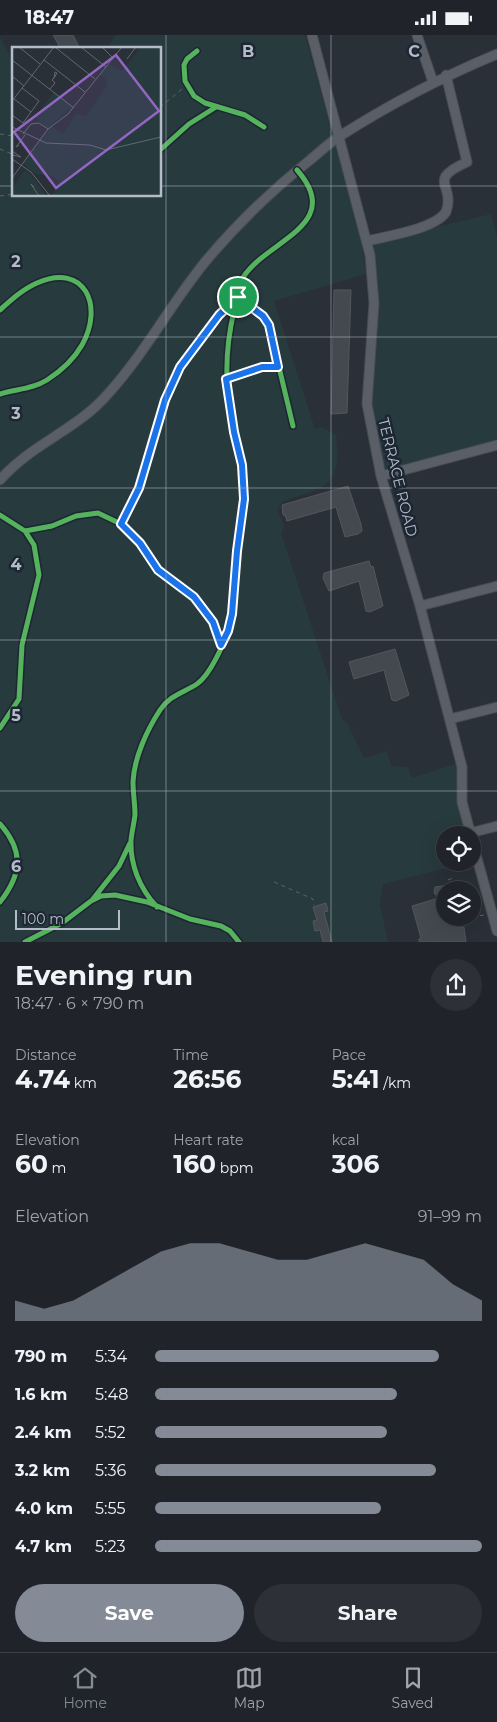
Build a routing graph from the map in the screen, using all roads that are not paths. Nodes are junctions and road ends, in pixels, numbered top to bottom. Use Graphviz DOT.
graph roads {
  1 [pos="312,35"];
  2 [pos="417,35"];
  3 [pos="497,54"];
  4 [pos="446,75"];
  5 [pos="433,81"];
  6 [pos="339,137"];
  7 [pos="367,241"];
  8 [pos="497,445"];
  9 [pos="381,476"];
  10 [pos="0,480"];
  11 [pos="497,586"];
  12 [pos="420,607"];
  13 [pos="497,707"];
  14 [pos="450,719"];
  15 [pos="468,826"];
  16 [pos="497,826"];
  17 [pos="481,832"];
  18 [pos="480,871"];
  19 [pos="491,913"];
  20 [pos="497,931"];
  1 -- 6 [label="street, TERRACE ROAD"];
  2 -- 5 [label="street"];
  3 -- 4 [label="street"];
  4 -- 5 [label="street"];
  4 -- 7 [label="street"];
  5 -- 6 [label="street"];
  6 -- 7 [label="street, TERRACE ROAD"];
  6 -- 10 [label="street"];
  7 -- 9 [label="street, TERRACE ROAD"];
  8 -- 9 [label="street"];
  9 -- 12 [label="street, TERRACE ROAD"];
  11 -- 12 [label="street"];
  12 -- 14 [label="street, TERRACE ROAD"];
  13 -- 14 [label="street"];
  14 -- 15 [label="street, TERRACE ROAD"];
  16 -- 17 [label="street"];
  18 -- 19 [label="street, TERRACE ROAD"];
  19 -- 20 [label="street, TERRACE ROAD"];
}
